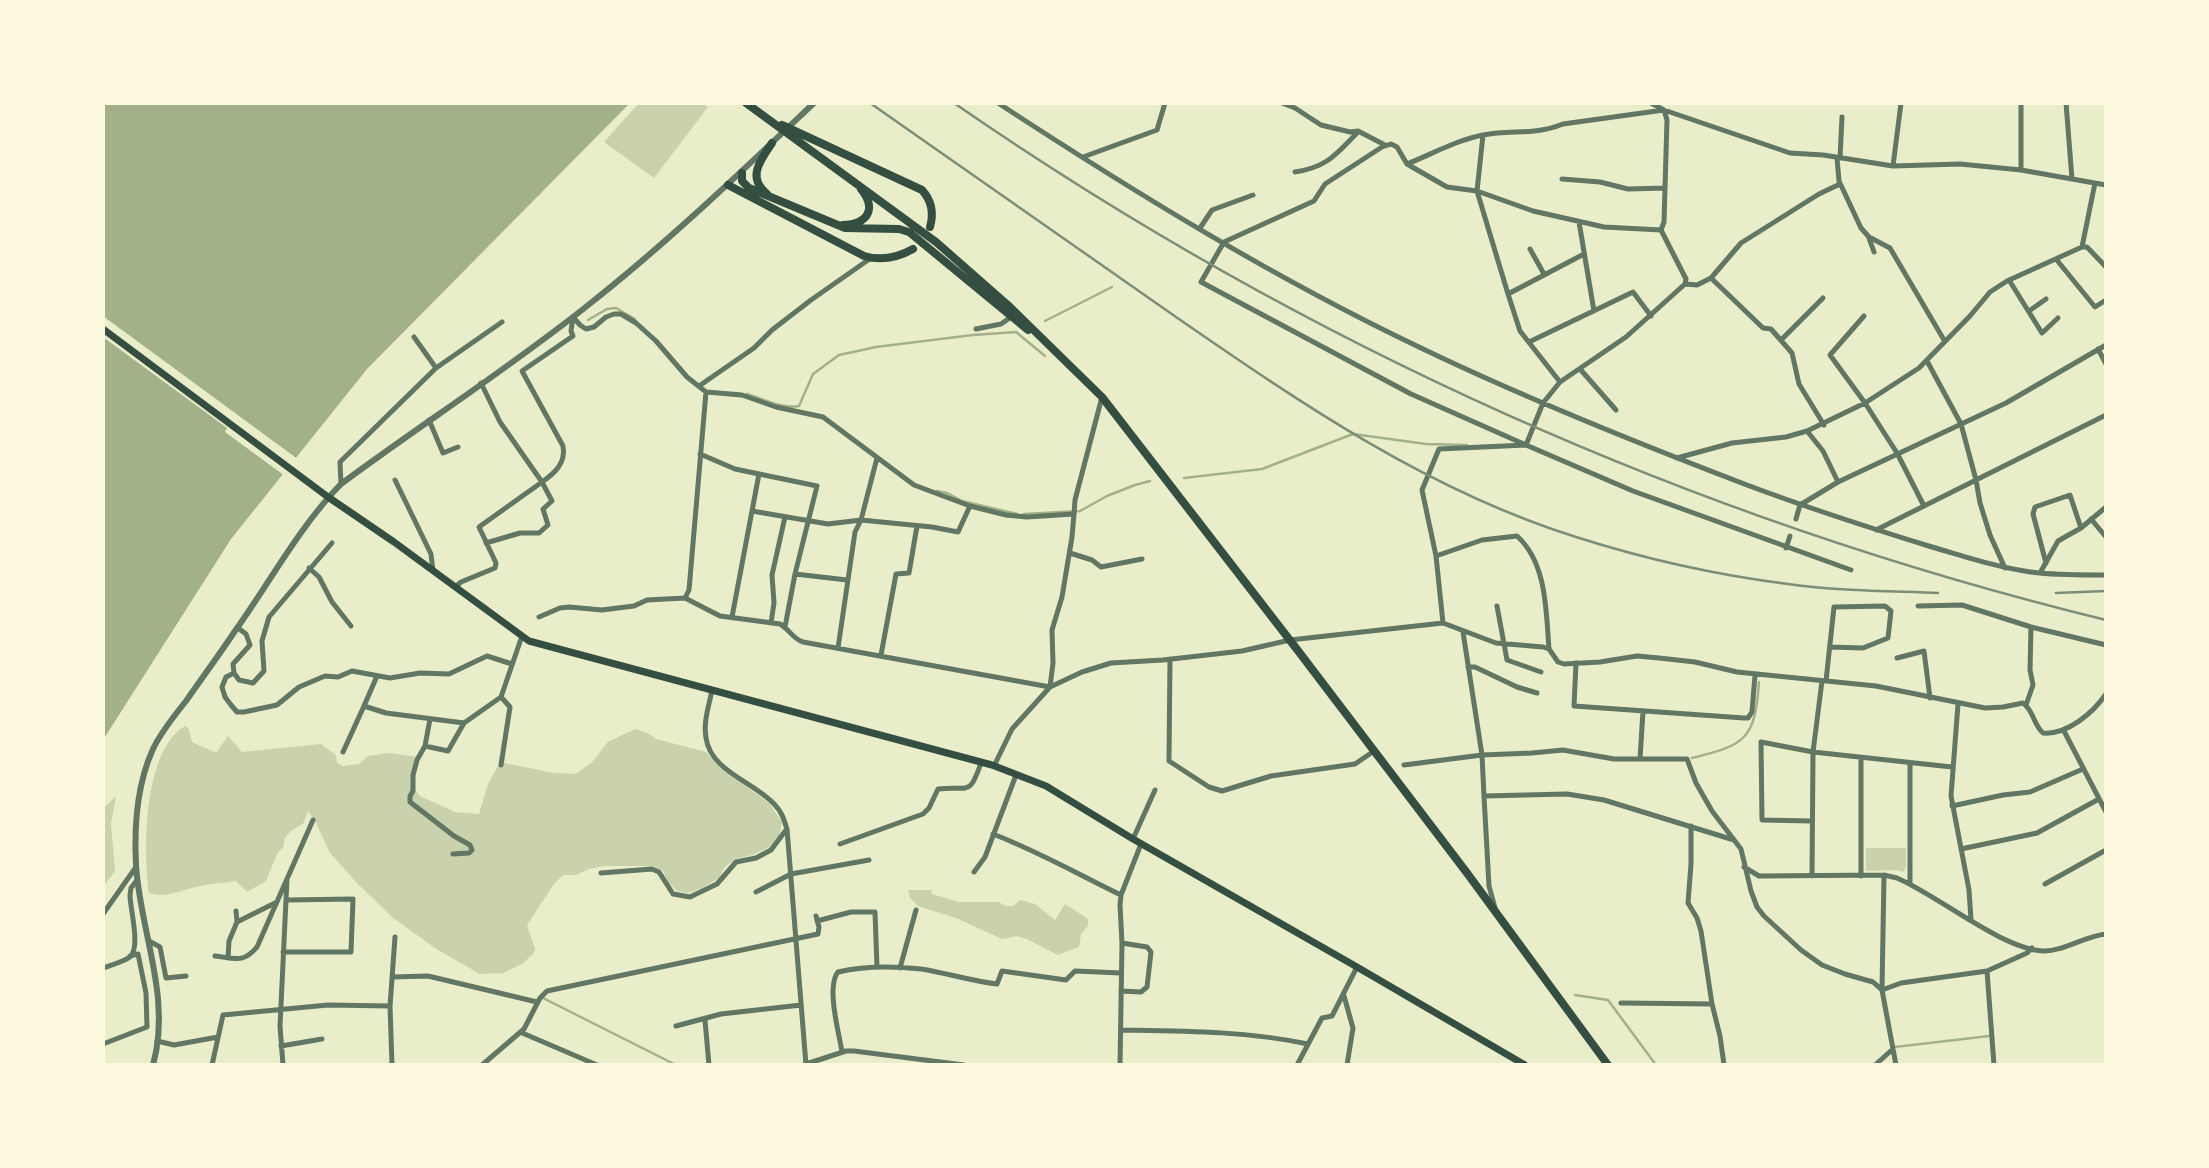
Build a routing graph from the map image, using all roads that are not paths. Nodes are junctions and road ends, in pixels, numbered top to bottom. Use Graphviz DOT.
graph roads {
  1 [pos="746,103"];
  2 [pos="814,103"];
  3 [pos="998,103"];
  4 [pos="1165,103"];
  5 [pos="1282,103"];
  6 [pos="1651,103"];
  7 [pos="1901,103"];
  8 [pos="2021,103"];
  9 [pos="2066,103"];
  10 [pos="1664,110"];
  11 [pos="1842,117"];
  12 [pos="1359,131"];
  13 [pos="795,135"];
  14 [pos="1483,135"];
  15 [pos="772,143"];
  16 [pos="1386,146"];
  17 [pos="1083,157"];
  18 [pos="1839,158"];
  19 [pos="1407,164"];
  20 [pos="1893,166"];
  21 [pos="2021,170"];
  22 [pos="1295,172"];
  23 [pos="742,173"];
  24 [pos="1562,179"];
  25 [pos="2072,179"];
  26 [pos="857,183"];
  27 [pos="2095,183"];
  28 [pos="1840,184"];
  29 [pos="2105,184"];
  30 [pos="728,186"];
  31 [pos="1665,188"];
  32 [pos="1477,191"];
  33 [pos="1254,195"];
  34 [pos="777,201"];
  35 [pos="820,219"];
  36 [pos="1579,222"];
  37 [pos="930,228"];
  38 [pos="1200,228"];
  39 [pos="1661,230"];
  40 [pos="917,232"];
  41 [pos="1869,237"];
  42 [pos="1224,243"];
  43 [pos="932,245"];
  44 [pos="2082,247"];
  45 [pos="913,249"];
  46 [pos="1530,249"];
  47 [pos="1874,252"];
  48 [pos="1584,254"];
  49 [pos="871,258"];
  50 [pos="2056,258"];
  51 [pos="2106,267"];
  52 [pos="1544,274"];
  53 [pos="1711,278"];
  54 [pos="2009,280"];
  55 [pos="1685,284"];
  56 [pos="1508,294"];
  57 [pos="1823,298"];
  58 [pos="2046,299"];
  59 [pos="2106,300"];
  60 [pos="1594,311"];
  61 [pos="2029,311"];
  62 [pos="1651,316"];
  63 [pos="1864,316"];
  64 [pos="573,317"];
  65 [pos="1011,317"];
  66 [pos="2058,318"];
  67 [pos="502,322"];
  68 [pos="103,329"];
  69 [pos="976,329"];
  70 [pos="414,337"];
  71 [pos="1781,340"];
  72 [pos="1944,340"];
  73 [pos="1529,342"];
  74 [pos="2106,345"];
  75 [pos="1053,348"];
  76 [pos="2098,349"];
  77 [pos="1927,360"];
  78 [pos="2106,364"];
  79 [pos="436,368"];
  80 [pos="1580,369"];
  81 [pos="1560,382"];
  82 [pos="481,383"];
  83 [pos="699,386"];
  84 [pos="706,392"];
  85 [pos="1102,397"];
  86 [pos="1544,403"];
  87 [pos="1865,403"];
  88 [pos="1615,410"];
  89 [pos="2106,415"];
  90 [pos="429,419"];
  91 [pos="1961,424"];
  92 [pos="1824,425"];
  93 [pos="1807,431"];
  94 [pos="1526,445"];
  95 [pos="458,447"];
  96 [pos="1897,453"];
  97 [pos="700,454"];
  98 [pos="877,458"];
  99 [pos="1677,458"];
  100 [pos="759,474"];
  101 [pos="395,480"];
  102 [pos="1976,480"];
  103 [pos="542,482"];
  104 [pos="1838,482"];
  105 [pos="341,484"];
  106 [pos="328,497"];
  107 [pos="1800,505"];
  108 [pos="970,506"];
  109 [pos="1924,506"];
  110 [pos="2106,507"];
  111 [pos="752,511"];
  112 [pos="1074,514"];
  113 [pos="785,517"];
  114 [pos="1796,519"];
  115 [pos="2091,519"];
  116 [pos="808,520"];
  117 [pos="862,520"];
  118 [pos="917,526"];
  119 [pos="2081,528"];
  120 [pos="1876,530"];
  121 [pos="1790,536"];
  122 [pos="2106,537"];
  123 [pos="332,543"];
  124 [pos="486,543"];
  125 [pos="1786,548"];
  126 [pos="1070,553"];
  127 [pos="1436,556"];
  128 [pos="1142,559"];
  129 [pos="2046,563"];
  130 [pos="309,568"];
  131 [pos="2005,568"];
  132 [pos="1851,570"];
  133 [pos="433,571"];
  134 [pos="2040,573"];
  135 [pos="795,574"];
  136 [pos="2106,575"];
  137 [pos="847,580"];
  138 [pos="455,587"];
  139 [pos="685,598"];
  140 [pos="1497,606"];
  141 [pos="1919,606"];
  142 [pos="539,617"];
  143 [pos="732,617"];
  144 [pos="771,623"];
  145 [pos="1443,623"];
  146 [pos="351,626"];
  147 [pos="785,627"];
  148 [pos="2031,627"];
  149 [pos="238,628"];
  150 [pos="1463,632"];
  151 [pos="522,636"];
  152 [pos="1290,640"];
  153 [pos="1506,645"];
  154 [pos="2106,645"];
  155 [pos="1830,647"];
  156 [pos="838,648"];
  157 [pos="1549,649"];
  158 [pos="881,656"];
  159 [pos="1897,658"];
  160 [pos="1170,659"];
  161 [pos="1576,663"];
  162 [pos="512,664"];
  163 [pos="1468,667"];
  164 [pos="1541,671"];
  165 [pos="234,673"];
  166 [pos="1755,675"];
  167 [pos="377,676"];
  168 [pos="1824,681"];
  169 [pos="1050,687"];
  170 [pos="712,690"];
  171 [pos="1538,693"];
  172 [pos="2106,694"];
  173 [pos="501,697"];
  174 [pos="1930,698"];
  175 [pos="1958,704"];
  176 [pos="2025,705"];
  177 [pos="363,706"];
  178 [pos="1643,711"];
  179 [pos="430,719"];
  180 [pos="464,723"];
  181 [pos="2064,730"];
  182 [pos="425,746"];
  183 [pos="1374,751"];
  184 [pos="343,752"];
  185 [pos="1813,752"];
  186 [pos="1482,755"];
  187 [pos="1861,758"];
  188 [pos="1640,759"];
  189 [pos="981,763"];
  190 [pos="1910,763"];
  191 [pos="502,765"];
  192 [pos="1404,765"];
  193 [pos="994,766"];
  194 [pos="1952,767"];
  195 [pos="2083,769"];
  196 [pos="1016,775"];
  197 [pos="2002,787"];
  198 [pos="1156,790"];
  199 [pos="2003,795"];
  200 [pos="1484,796"];
  201 [pos="2099,799"];
  202 [pos="1952,806"];
  203 [pos="2105,809"];
  204 [pos="313,820"];
  205 [pos="1811,821"];
  206 [pos="1691,826"];
  207 [pos="787,829"];
  208 [pos="993,834"];
  209 [pos="1133,839"];
  210 [pos="1734,839"];
  211 [pos="840,844"];
  212 [pos="1141,844"];
  213 [pos="1961,849"];
  214 [pos="2106,850"];
  215 [pos="453,854"];
  216 [pos="869,860"];
  217 [pos="136,867"];
  218 [pos="1744,867"];
  219 [pos="974,872"];
  220 [pos="601,873"];
  221 [pos="791,874"];
  222 [pos="1884,875"];
  223 [pos="1812,876"];
  224 [pos="1861,876"];
  225 [pos="287,878"];
  226 [pos="137,880"];
  227 [pos="1910,883"];
  228 [pos="2045,884"];
  229 [pos="756,892"];
  230 [pos="1121,895"];
  231 [pos="286,900"];
  232 [pos="276,903"];
  233 [pos="916,909"];
  234 [pos="236,911"];
  235 [pos="103,914"];
  236 [pos="1497,914"];
  237 [pos="1971,920"];
  238 [pos="237,922"];
  239 [pos="2106,933"];
  240 [pos="394,937"];
  241 [pos="796,938"];
  242 [pos="149,941"];
  243 [pos="1122,943"];
  244 [pos="2032,948"];
  245 [pos="283,952"];
  246 [pos="130,956"];
  247 [pos="215,956"];
  248 [pos="228,957"];
  249 [pos="877,967"];
  250 [pos="1357,967"];
  251 [pos="103,968"];
  252 [pos="900,968"];
  253 [pos="1987,971"];
  254 [pos="1121,973"];
  255 [pos="186,976"];
  256 [pos="392,977"];
  257 [pos="1882,990"];
  258 [pos="1121,991"];
  259 [pos="1345,994"];
  260 [pos="537,1002"];
  261 [pos="1621,1003"];
  262 [pos="801,1004"];
  263 [pos="1712,1004"];
  264 [pos="390,1006"];
  265 [pos="280,1011"];
  266 [pos="705,1020"];
  267 [pos="676,1026"];
  268 [pos="1121,1030"];
  269 [pos="520,1032"];
  270 [pos="218,1037"];
  271 [pos="322,1039"];
  272 [pos="157,1041"];
  273 [pos="103,1044"];
  274 [pos="1308,1044"];
  275 [pos="281,1046"];
  276 [pos="1893,1049"];
  277 [pos="842,1052"];
  278 [pos="806,1064"];
  279 [pos="153,1065"];
  280 [pos="212,1065"];
  281 [pos="283,1065"];
  282 [pos="392,1065"];
  283 [pos="482,1065"];
  284 [pos="597,1065"];
  285 [pos="709,1065"];
  286 [pos="964,1065"];
  287 [pos="1121,1065"];
  288 [pos="1297,1065"];
  289 [pos="1347,1065"];
  290 [pos="1525,1065"];
  291 [pos="1608,1065"];
  292 [pos="1724,1065"];
  293 [pos="1875,1065"];
  294 [pos="1895,1065"];
  295 [pos="1994,1065"];
  1 -- 13 [label="highway"];
  2 -- 15 [label="street"];
  3 -- 17 [label="street"];
  4 -- 17 [label="street"];
  5 -- 12 [label="street"];
  6 -- 10 [label="street"];
  7 -- 20 [label="street"];
  8 -- 21 [label="street"];
  9 -- 25 [label="street"];
  10 -- 14 [label="street"];
  10 -- 18 [label="street"];
  10 -- 31 [label="street"];
  11 -- 18 [label="street"];
  12 -- 16 [label="street"];
  12 -- 22 [label="street"];
  13 -- 26 [label="highway"];
  13 -- 37 [label="highway"];
  14 -- 19 [label="street"];
  14 -- 32 [label="street"];
  15 -- 23 [label="street"];
  15 -- 34 [label="highway"];
  16 -- 19 [label="street"];
  16 -- 42 [label="street"];
  17 -- 38 [label="street"];
  18 -- 20 [label="street"];
  18 -- 28 [label="street"];
  19 -- 32 [label="street"];
  20 -- 21 [label="street"];
  21 -- 25 [label="street"];
  23 -- 30 [label="street"];
  23 -- 34 [label="highway"];
  24 -- 31 [label="street"];
  25 -- 27 [label="street"];
  26 -- 35 [label="highway"];
  26 -- 40 [label="highway"];
  27 -- 29 [label="street"];
  27 -- 44 [label="street"];
  28 -- 41 [label="street"];
  28 -- 53 [label="street"];
  30 -- 49 [label="highway"];
  30 -- 64 [label="street"];
  31 -- 39 [label="street"];
  32 -- 36 [label="street"];
  32 -- 56 [label="street"];
  33 -- 38 [label="street"];
  34 -- 35 [label="highway"];
  35 -- 40 [label="highway"];
  36 -- 39 [label="street"];
  36 -- 48 [label="street"];
  38 -- 42 [label="street"];
  39 -- 55 [label="street"];
  40 -- 43 [label="highway"];
  41 -- 47 [label="street"];
  41 -- 72 [label="street"];
  42 -- 86 [label="street"];
  42 -- 94 [label="street"];
  43 -- 65 [label="highway"];
  43 -- 75 [label="highway"];
  44 -- 50 [label="street"];
  44 -- 51 [label="street"];
  45 -- 49 [label="highway"];
  46 -- 52 [label="street"];
  48 -- 52 [label="street"];
  48 -- 60 [label="street"];
  49 -- 83 [label="street"];
  50 -- 54 [label="street"];
  50 -- 59 [label="street"];
  52 -- 56 [label="street"];
  53 -- 55 [label="street"];
  53 -- 71 [label="street"];
  54 -- 61 [label="street"];
  54 -- 72 [label="street"];
  55 -- 62 [label="street"];
  56 -- 73 [label="street"];
  57 -- 71 [label="street"];
  58 -- 61 [label="street"];
  60 -- 62 [label="street"];
  60 -- 73 [label="street"];
  61 -- 66 [label="street"];
  62 -- 80 [label="street"];
  63 -- 87 [label="street"];
  64 -- 82 [label="street"];
  64 -- 83 [label="street"];
  64 -- 103 [label="street"];
  65 -- 69 [label="street"];
  65 -- 75 [label="highway"];
  67 -- 79 [label="street"];
  68 -- 106 [label="main road"];
  70 -- 79 [label="street"];
  71 -- 92 [label="street"];
  72 -- 77 [label="street"];
  73 -- 81 [label="street"];
  74 -- 76 [label="street"];
  75 -- 85 [label="highway"];
  76 -- 78 [label="street"];
  76 -- 91 [label="street"];
  77 -- 87 [label="street"];
  77 -- 91 [label="street"];
  79 -- 105 [label="street"];
  80 -- 81 [label="street"];
  80 -- 88 [label="street"];
  81 -- 86 [label="street"];
  82 -- 90 [label="street"];
  82 -- 103 [label="street"];
  83 -- 84 [label="street"];
  84 -- 97 [label="street"];
  84 -- 98 [label="street"];
  85 -- 112 [label="street"];
  85 -- 152 [label="highway"];
  86 -- 94 [label="street"];
  86 -- 99 [label="street"];
  87 -- 92 [label="street"];
  87 -- 96 [label="street"];
  89 -- 102 [label="street"];
  90 -- 95 [label="street"];
  90 -- 105 [label="street"];
  91 -- 96 [label="street"];
  91 -- 102 [label="street"];
  92 -- 93 [label="street"];
  93 -- 99 [label="street"];
  93 -- 104 [label="street"];
  94 -- 125 [label="street"];
  94 -- 127 [label="street"];
  96 -- 104 [label="street"];
  96 -- 109 [label="street"];
  97 -- 100 [label="street"];
  97 -- 139 [label="street"];
  98 -- 108 [label="street"];
  98 -- 117 [label="street"];
  99 -- 107 [label="street"];
  100 -- 111 [label="street"];
  100 -- 116 [label="street"];
  101 -- 133 [label="street"];
  102 -- 109 [label="street"];
  102 -- 131 [label="street"];
  103 -- 124 [label="street"];
  103 -- 124 [label="street"];
  104 -- 107 [label="street"];
  105 -- 106 [label="street"];
  106 -- 133 [label="main road"];
  106 -- 149 [label="street"];
  107 -- 114 [label="street"];
  107 -- 120 [label="street"];
  108 -- 112 [label="street"];
  108 -- 118 [label="street"];
  109 -- 120 [label="street"];
  110 -- 115 [label="street"];
  111 -- 113 [label="street"];
  111 -- 143 [label="street"];
  112 -- 126 [label="street"];
  113 -- 116 [label="street"];
  113 -- 144 [label="street"];
  115 -- 119 [label="street"];
  115 -- 122 [label="street"];
  116 -- 117 [label="street"];
  116 -- 135 [label="street"];
  117 -- 118 [label="street"];
  117 -- 137 [label="street"];
  118 -- 158 [label="street"];
  119 -- 129 [label="street"];
  119 -- 129 [label="street"];
  120 -- 131 [label="street"];
  121 -- 125 [label="street"];
  123 -- 130 [label="street"];
  124 -- 138 [label="street"];
  125 -- 132 [label="street"];
  126 -- 128 [label="street"];
  126 -- 169 [label="street"];
  127 -- 145 [label="street"];
  127 -- 157 [label="street"];
  129 -- 134 [label="street"];
  130 -- 146 [label="street"];
  130 -- 165 [label="street"];
  131 -- 134 [label="street"];
  133 -- 138 [label="main road"];
  134 -- 136 [label="street"];
  135 -- 137 [label="street"];
  135 -- 147 [label="street"];
  137 -- 156 [label="street"];
  138 -- 151 [label="main road"];
  139 -- 142 [label="street"];
  139 -- 143 [label="street"];
  140 -- 153 [label="street"];
  141 -- 148 [label="street"];
  143 -- 144 [label="street"];
  144 -- 147 [label="street"];
  145 -- 150 [label="street"];
  145 -- 152 [label="street"];
  147 -- 156 [label="street"];
  148 -- 154 [label="street"];
  148 -- 176 [label="street"];
  149 -- 165 [label="street"];
  149 -- 217 [label="street"];
  150 -- 153 [label="street"];
  150 -- 163 [label="street"];
  151 -- 162 [label="street"];
  151 -- 170 [label="main road"];
  152 -- 160 [label="street"];
  152 -- 183 [label="highway"];
  153 -- 157 [label="street"];
  153 -- 164 [label="street"];
  155 -- 155 [label="street"];
  155 -- 168 [label="street"];
  156 -- 158 [label="street"];
  157 -- 161 [label="street"];
  158 -- 169 [label="street"];
  159 -- 174 [label="street"];
  160 -- 169 [label="street"];
  160 -- 183 [label="street"];
  161 -- 166 [label="street"];
  161 -- 178 [label="street"];
  162 -- 167 [label="street"];
  162 -- 173 [label="street"];
  163 -- 171 [label="street"];
  163 -- 186 [label="street"];
  165 -- 167 [label="street"];
  166 -- 168 [label="street"];
  166 -- 178 [label="street"];
  167 -- 177 [label="street"];
  168 -- 174 [label="street"];
  168 -- 185 [label="street"];
  169 -- 193 [label="street"];
  170 -- 189 [label="main road"];
  170 -- 207 [label="street"];
  172 -- 181 [label="street"];
  173 -- 180 [label="street"];
  173 -- 191 [label="street"];
  174 -- 175 [label="street"];
  175 -- 176 [label="street"];
  175 -- 194 [label="street"];
  176 -- 181 [label="street"];
  177 -- 179 [label="street"];
  177 -- 184 [label="street"];
  178 -- 188 [label="street"];
  179 -- 180 [label="street"];
  179 -- 182 [label="street"];
  180 -- 182 [label="street"];
  181 -- 195 [label="street"];
  182 -- 215 [label="street"];
  183 -- 236 [label="highway"];
  185 -- 187 [label="street"];
  185 -- 205 [label="street"];
  185 -- 205 [label="street"];
  186 -- 188 [label="street"];
  186 -- 192 [label="street"];
  186 -- 200 [label="street"];
  187 -- 190 [label="street"];
  187 -- 224 [label="street"];
  188 -- 210 [label="street"];
  189 -- 193 [label="main road"];
  189 -- 211 [label="street"];
  190 -- 194 [label="street"];
  190 -- 227 [label="street"];
  193 -- 196 [label="main road"];
  194 -- 202 [label="street"];
  195 -- 199 [label="street"];
  195 -- 201 [label="street"];
  196 -- 208 [label="street"];
  196 -- 209 [label="main road"];
  197 -- 199 [label="street"];
  198 -- 209 [label="street"];
  199 -- 202 [label="street"];
  200 -- 206 [label="street"];
  200 -- 236 [label="street"];
  201 -- 203 [label="street"];
  201 -- 213 [label="street"];
  202 -- 213 [label="street"];
  204 -- 225 [label="street"];
  205 -- 223 [label="street"];
  206 -- 210 [label="street"];
  206 -- 263 [label="street"];
  207 -- 220 [label="street"];
  207 -- 221 [label="street"];
  208 -- 219 [label="street"];
  208 -- 230 [label="street"];
  209 -- 212 [label="main road"];
  210 -- 218 [label="street"];
  212 -- 230 [label="street"];
  212 -- 250 [label="main road"];
  213 -- 237 [label="street"];
  214 -- 228 [label="street"];
  216 -- 221 [label="street"];
  217 -- 226 [label="street"];
  217 -- 235 [label="street"];
  218 -- 223 [label="street"];
  218 -- 257 [label="street"];
  221 -- 229 [label="street"];
  221 -- 241 [label="street"];
  222 -- 224 [label="street"];
  222 -- 227 [label="street"];
  222 -- 257 [label="street"];
  223 -- 224 [label="street"];
  225 -- 231 [label="street"];
  225 -- 232 [label="street"];
  226 -- 242 [label="street"];
  226 -- 246 [label="street"];
  227 -- 237 [label="street"];
  230 -- 243 [label="street"];
  231 -- 245 [label="street"];
  231 -- 245 [label="street"];
  232 -- 238 [label="street"];
  232 -- 248 [label="street"];
  233 -- 252 [label="street"];
  234 -- 238 [label="street"];
  236 -- 291 [label="highway"];
  237 -- 244 [label="street"];
  238 -- 248 [label="street"];
  239 -- 244 [label="street"];
  240 -- 256 [label="street"];
  241 -- 249 [label="street"];
  241 -- 260 [label="street"];
  241 -- 262 [label="street"];
  242 -- 255 [label="street"];
  242 -- 272 [label="street"];
  243 -- 254 [label="street"];
  243 -- 258 [label="street"];
  244 -- 253 [label="street"];
  245 -- 265 [label="street"];
  246 -- 251 [label="street"];
  246 -- 273 [label="street"];
  247 -- 248 [label="street"];
  249 -- 252 [label="street"];
  249 -- 277 [label="street"];
  250 -- 259 [label="street"];
  250 -- 290 [label="main road"];
  252 -- 254 [label="street"];
  253 -- 257 [label="street"];
  253 -- 295 [label="street"];
  254 -- 258 [label="street"];
  256 -- 260 [label="street"];
  256 -- 264 [label="street"];
  257 -- 276 [label="street"];
  258 -- 268 [label="street"];
  259 -- 274 [label="street"];
  259 -- 289 [label="street"];
  260 -- 269 [label="street"];
  261 -- 263 [label="street"];
  262 -- 266 [label="street"];
  262 -- 278 [label="street"];
  263 -- 292 [label="street"];
  264 -- 265 [label="street"];
  264 -- 282 [label="street"];
  265 -- 270 [label="street"];
  265 -- 275 [label="street"];
  266 -- 267 [label="street"];
  266 -- 285 [label="street"];
  268 -- 274 [label="street"];
  268 -- 287 [label="street"];
  269 -- 283 [label="street"];
  269 -- 284 [label="street"];
  270 -- 272 [label="street"];
  270 -- 280 [label="street"];
  271 -- 275 [label="street"];
  272 -- 279 [label="street"];
  274 -- 288 [label="street"];
  275 -- 281 [label="street"];
  276 -- 293 [label="street"];
  276 -- 294 [label="street"];
  277 -- 278 [label="street"];
  277 -- 286 [label="street"];
}
